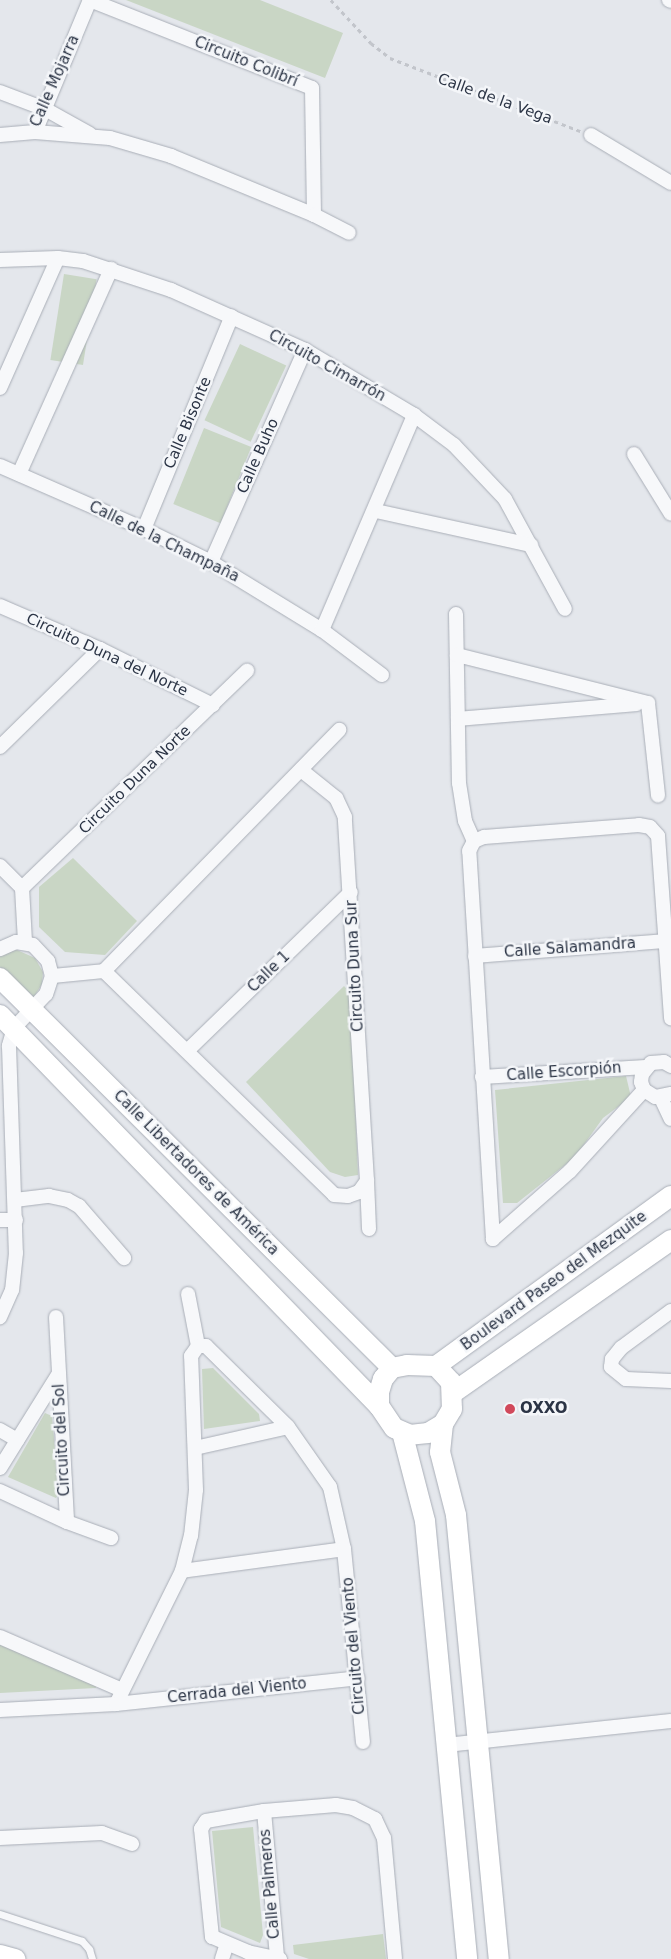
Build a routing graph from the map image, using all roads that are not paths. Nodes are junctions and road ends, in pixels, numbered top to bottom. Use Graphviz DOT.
graph roads {
  1 [pos="90,0"];
  2 [pos="0,92"];
  3 [pos="45,109"];
  4 [pos="35,132"];
  5 [pos="0,135"];
  6 [pos="591,135"];
  7 [pos="92,136"];
  8 [pos="671,183"];
  9 [pos="314,215"];
  10 [pos="350,233"];
  11 [pos="58,258"];
  12 [pos="0,260"];
  13 [pos="111,269"];
  14 [pos="232,316"];
  15 [pos="305,350"];
  16 [pos="0,388"];
  17 [pos="414,415"];
  18 [pos="634,454"];
  19 [pos="0,466"];
  20 [pos="19,474"];
  21 [pos="376,510"];
  22 [pos="671,514"];
  23 [pos="144,529"];
  24 [pos="531,545"];
  25 [pos="211,562"];
  26 [pos="0,606"];
  27 [pos="565,609"];
  28 [pos="456,614"];
  29 [pos="322,630"];
  30 [pos="100,649"];
  31 [pos="457,655"];
  32 [pos="247,671"];
  33 [pos="382,674"];
  34 [pos="648,703"];
  35 [pos="213,705"];
  36 [pos="458,719"];
  37 [pos="339,730"];
  38 [pos="0,747"];
  39 [pos="301,770"];
  40 [pos="658,794"];
  41 [pos="474,841"];
  42 [pos="0,866"];
  43 [pos="22,888"];
  44 [pos="351,892"];
  45 [pos="666,941"];
  46 [pos="25,942"];
  47 [pos="0,949"];
  48 [pos="475,956"];
  49 [pos="104,970"];
  50 [pos="52,976"];
  51 [pos="0,978"];
  52 [pos="32,1010"];
  53 [pos="671,1019"];
  54 [pos="7,1022"];
  55 [pos="187,1051"];
  56 [pos="671,1061"];
  57 [pos="646,1067"];
  58 [pos="482,1077"];
  59 [pos="644,1090"];
  60 [pos="666,1096"];
  61 [pos="671,1119"];
  62 [pos="6,1156"];
  63 [pos="367,1181"];
  64 [pos="671,1196"];
  65 [pos="15,1200"];
  66 [pos="0,1220"];
  67 [pos="16,1220"];
  68 [pos="369,1229"];
  69 [pos="671,1240"];
  70 [pos="124,1258"];
  71 [pos="188,1294"];
  72 [pos="671,1311"];
  73 [pos="0,1317"];
  74 [pos="56,1317"];
  75 [pos="198,1346"];
  76 [pos="436,1366"];
  77 [pos="392,1368"];
  78 [pos="58,1374"];
  79 [pos="671,1380"];
  80 [pos="454,1392"];
  81 [pos="379,1406"];
  82 [pos="443,1424"];
  83 [pos="288,1427"];
  84 [pos="0,1430"];
  85 [pos="402,1432"];
  86 [pos="17,1440"];
  87 [pos="195,1448"];
  88 [pos="5,1450"];
  89 [pos="0,1468"];
  90 [pos="0,1491"];
  91 [pos="67,1522"];
  92 [pos="111,1538"];
  93 [pos="344,1549"];
  94 [pos="182,1571"];
  95 [pos="0,1637"];
  96 [pos="358,1678"];
  97 [pos="122,1690"];
  98 [pos="116,1704"];
  99 [pos="0,1710"];
  100 [pos="671,1721"];
  101 [pos="363,1742"];
  102 [pos="478,1742"];
  103 [pos="446,1745"];
  104 [pos="264,1811"];
  105 [pos="0,1838"];
  106 [pos="132,1844"];
  107 [pos="0,1914"];
  108 [pos="227,1944"];
  109 [pos="0,1955"];
  110 [pos="247,1955"];
  111 [pos="278,1958"];
  112 [pos="15,1959"];
  113 [pos="92,1959"];
  114 [pos="222,1959"];
  115 [pos="395,1959"];
  116 [pos="467,1959"];
  117 [pos="499,1959"];
  1 -- 3 [label="street, Calle Mojarra"];
  1 -- 9 [label="street, Circuito Colibrí"];
  2 -- 3 [label="street"];
  3 -- 4 [label="street, Calle Mojarra"];
  3 -- 7 [label="street"];
  4 -- 5 [label="street, Calle Mojarra"];
  4 -- 7 [label="street"];
  6 -- 8 [label="street"];
  7 -- 9 [label="street"];
  9 -- 10 [label="street"];
  11 -- 12 [label="street, Circuito Cimarrón"];
  11 -- 13 [label="street, Circuito Cimarrón"];
  11 -- 16 [label="street"];
  13 -- 14 [label="street, Circuito Cimarrón"];
  13 -- 20 [label="street"];
  14 -- 15 [label="street, Circuito Cimarrón"];
  14 -- 23 [label="street, Calle Bisonte"];
  15 -- 17 [label="street, Circuito Cimarrón"];
  15 -- 25 [label="street, Calle Buho"];
  17 -- 21 [label="street"];
  17 -- 24 [label="street, Circuito Cimarrón"];
  18 -- 22 [label="street"];
  19 -- 20 [label="street, Calle de la Champaña"];
  20 -- 23 [label="street, Calle de la Champaña"];
  21 -- 24 [label="street"];
  21 -- 29 [label="street"];
  23 -- 25 [label="street, Calle de la Champaña"];
  24 -- 27 [label="street, Circuito Cimarrón"];
  25 -- 29 [label="street, Calle de la Champaña"];
  26 -- 30 [label="street, Circuito Duna del Norte"];
  28 -- 31 [label="street"];
  29 -- 33 [label="street, Calle de la Champaña"];
  30 -- 35 [label="street, Circuito Duna del Norte"];
  30 -- 38 [label="street"];
  31 -- 34 [label="street"];
  31 -- 36 [label="street"];
  32 -- 35 [label="street, Circuito Duna Norte"];
  34 -- 36 [label="street"];
  34 -- 40 [label="street"];
  35 -- 43 [label="street, Circuito Duna Norte"];
  36 -- 41 [label="street"];
  37 -- 39 [label="street"];
  39 -- 44 [label="street, Circuito Duna Sur"];
  39 -- 49 [label="street"];
  41 -- 45 [label="street"];
  41 -- 48 [label="street"];
  42 -- 43 [label="street"];
  43 -- 46 [label="street"];
  44 -- 55 [label="street, Calle 1"];
  44 -- 63 [label="street, Circuito Duna Sur"];
  45 -- 48 [label="street, Calle Salamandra"];
  45 -- 53 [label="street"];
  46 -- 47 [label="street"];
  46 -- 50 [label="street"];
  48 -- 58 [label="street"];
  49 -- 50 [label="street"];
  49 -- 55 [label="street"];
  50 -- 52 [label="street"];
  51 -- 52 [label="street, Calle Libertadores de América"];
  52 -- 54 [label="street"];
  52 -- 77 [label="street, Calle Libertadores de América"];
  54 -- 62 [label="street"];
  54 -- 81 [label="street, Calle Libertadores de América"];
  55 -- 63 [label="street"];
  56 -- 57 [label="street, Calle Escorpión"];
  57 -- 58 [label="street, Calle Escorpión"];
  57 -- 59 [label="street"];
  58 -- 59 [label="street"];
  59 -- 60 [label="street"];
  60 -- 61 [label="street"];
  62 -- 65 [label="street"];
  63 -- 68 [label="street, Circuito Duna Sur"];
  64 -- 76 [label="street, Boulevard Paseo del Mezquite"];
  65 -- 67 [label="street"];
  65 -- 70 [label="street"];
  66 -- 67 [label="street"];
  67 -- 73 [label="street"];
  69 -- 80 [label="street, Boulevard Paseo del Mezquite"];
  71 -- 75 [label="street"];
  72 -- 79 [label="street"];
  74 -- 78 [label="street"];
  75 -- 83 [label="street, Circuito del Viento"];
  75 -- 87 [label="street"];
  76 -- 77 [label="street"];
  76 -- 80 [label="street"];
  77 -- 81 [label="street"];
  78 -- 86 [label="street, Circuito del Sol"];
  78 -- 91 [label="street, Circuito del Sol"];
  80 -- 82 [label="street"];
  81 -- 85 [label="street"];
  82 -- 85 [label="street"];
  82 -- 102 [label="street"];
  83 -- 87 [label="street"];
  83 -- 93 [label="street, Circuito del Viento"];
  84 -- 86 [label="street"];
  85 -- 103 [label="street"];
  86 -- 88 [label="street, Circuito del Sol"];
  87 -- 94 [label="street"];
  88 -- 89 [label="street, Circuito del Sol"];
  90 -- 91 [label="street, Circuito del Sol"];
  91 -- 92 [label="street, Circuito del Sol"];
  93 -- 94 [label="street"];
  93 -- 96 [label="street, Circuito del Viento"];
  94 -- 97 [label="street"];
  95 -- 97 [label="street"];
  96 -- 98 [label="street, Cerrada del Viento"];
  96 -- 101 [label="street, Circuito del Viento"];
  97 -- 98 [label="street"];
  98 -- 99 [label="street, Cerrada del Viento"];
  100 -- 102 [label="street"];
  102 -- 103 [label="street"];
  102 -- 117 [label="street"];
  103 -- 116 [label="street"];
  104 -- 108 [label="street"];
  104 -- 111 [label="street, Calle Palmeros"];
  104 -- 115 [label="street"];
  105 -- 106 [label="street"];
  107 -- 113 [label="lane"];
  108 -- 110 [label="street"];
  108 -- 114 [label="street"];
  109 -- 112 [label="street"];
  110 -- 111 [label="street"];
}
